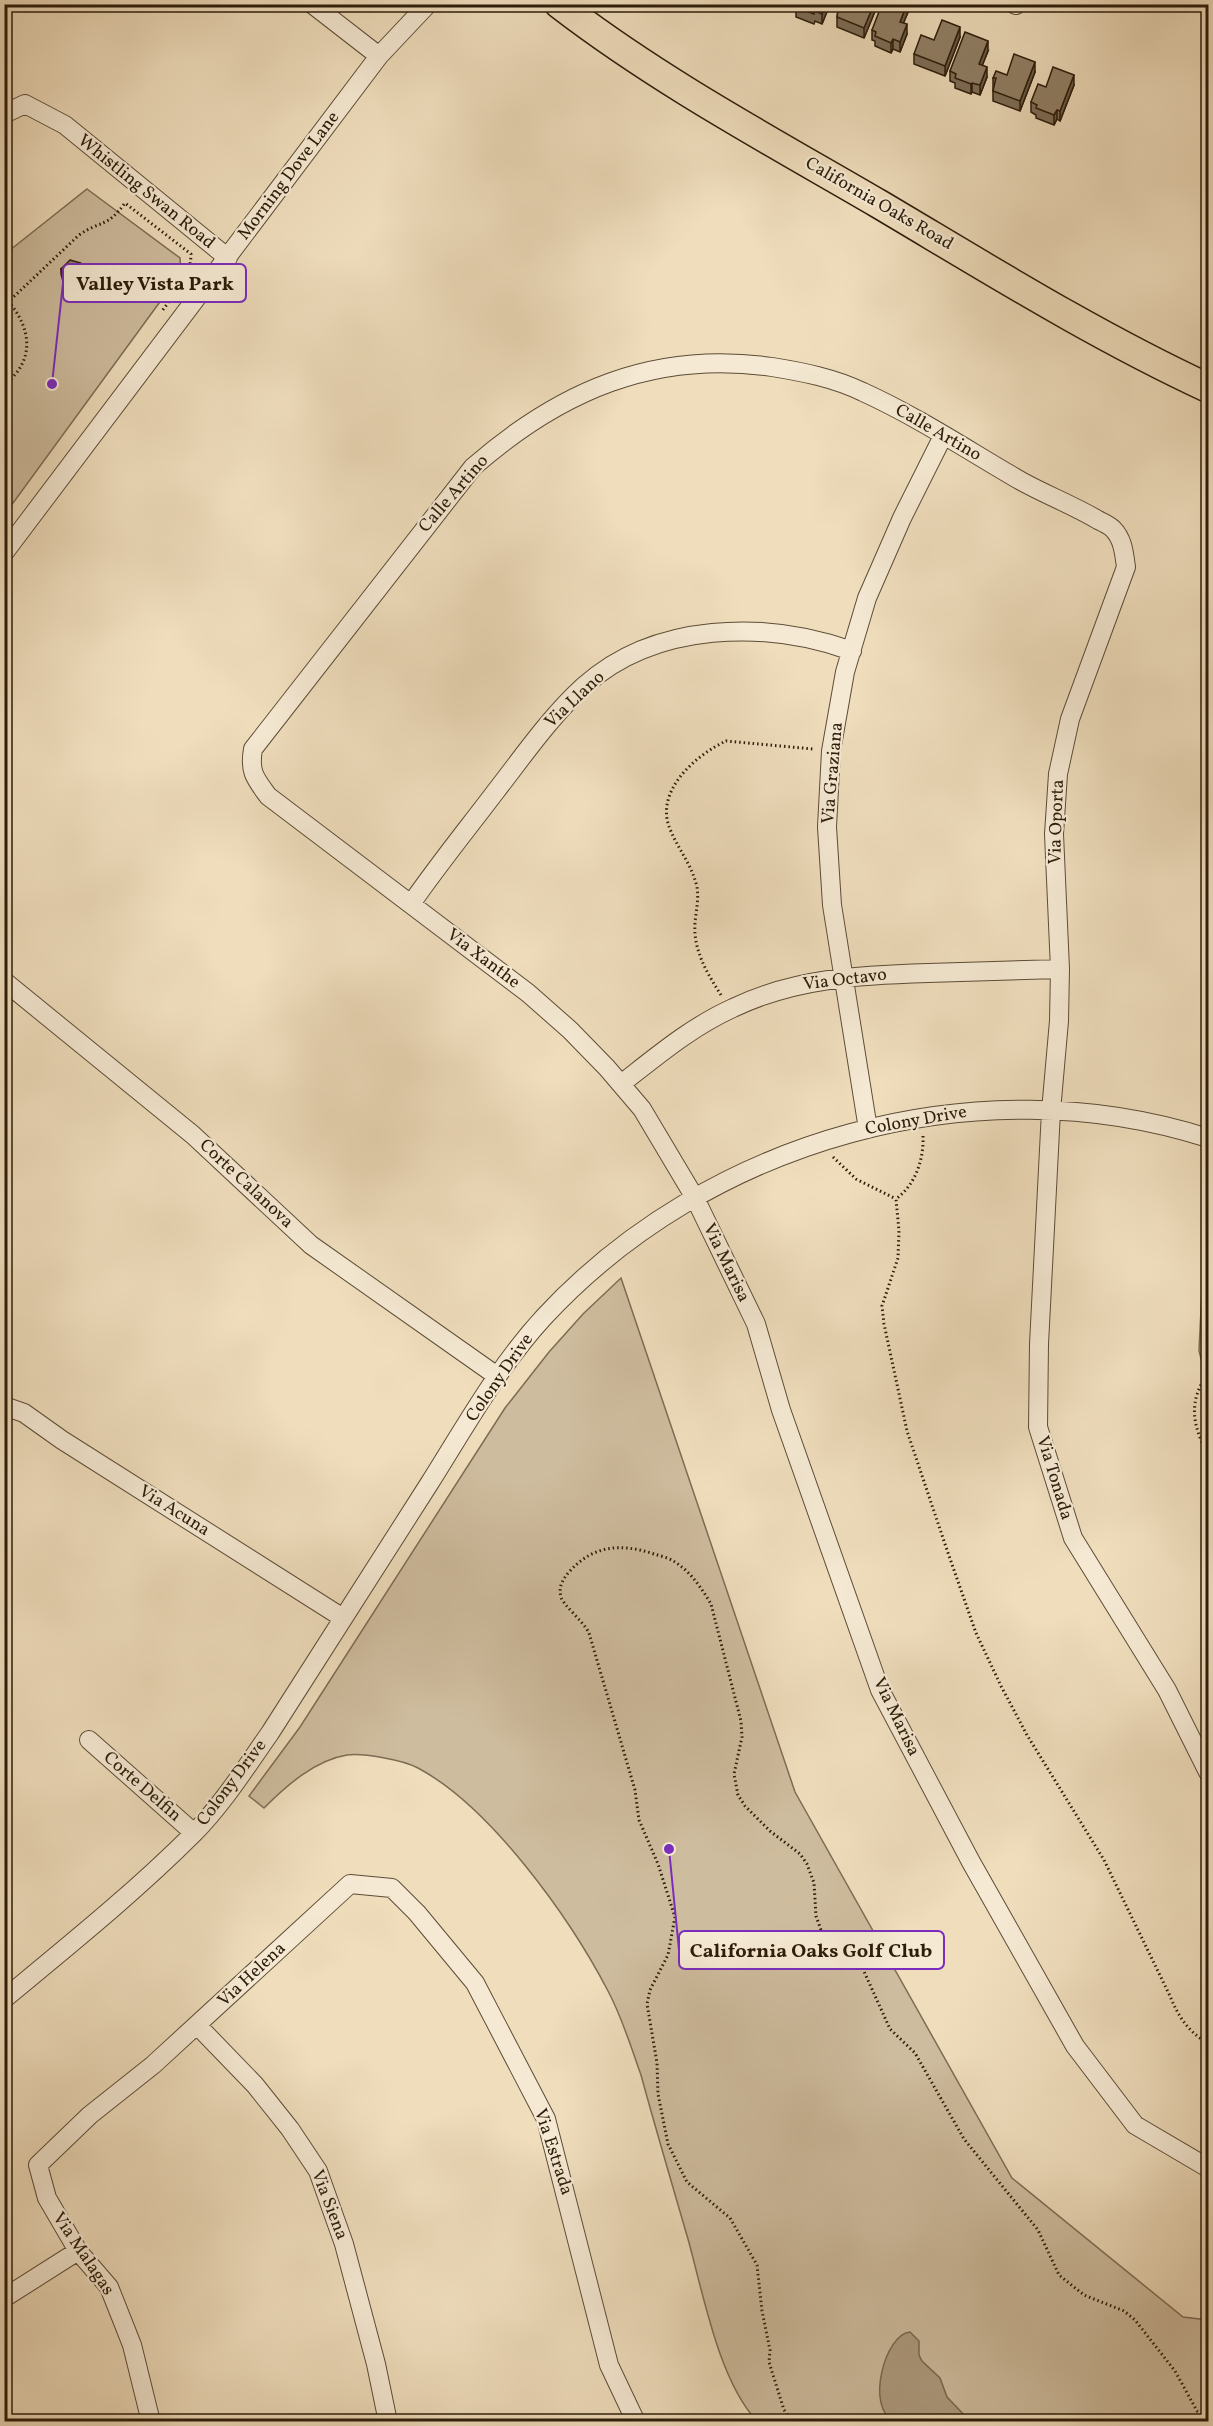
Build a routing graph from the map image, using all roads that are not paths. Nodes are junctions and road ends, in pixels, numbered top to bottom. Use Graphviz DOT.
graph roads {
  1 [pos="312,4"];
  2 [pos="428,4"];
  3 [pos="559,4"];
  4 [pos="379,56"];
  5 [pos="4,114"];
  6 [pos="228,258"];
  7 [pos="1209,388"];
  8 [pos="943,436"];
  9 [pos="1123,544"];
  10 [pos="4,554"];
  11 [pos="852,651"];
  12 [pos="253,749"];
  13 [pos="411,904"];
  14 [pos="1060,969"];
  15 [pos="842,978"];
  16 [pos="4,981"];
  17 [pos="621,1084"];
  18 [pos="1051,1111"];
  19 [pos="868,1129"];
  20 [pos="1209,1138"];
  21 [pos="694,1198"];
  22 [pos="497,1377"];
  23 [pos="4,1406"];
  24 [pos="343,1618"];
  25 [pos="89,1740"];
  26 [pos="1209,1772"];
  27 [pos="194,1833"];
  28 [pos="350,1884"];
  29 [pos="4,1999"];
  30 [pos="197,2025"];
  31 [pos="153,2065"];
  32 [pos="1209,2168"];
  33 [pos="78,2251"];
  34 [pos="4,2298"];
  35 [pos="151,2421"];
  36 [pos="388,2421"];
  37 [pos="636,2421"];
  1 -- 4 [label="street"];
  2 -- 4 [label="street, Morning Dove Lane"];
  3 -- 7 [label="main road, California Oaks Road"];
  4 -- 6 [label="street, Morning Dove Lane"];
  5 -- 6 [label="street, Whistling Swan Road"];
  6 -- 10 [label="street, Morning Dove Lane"];
  8 -- 9 [label="street, Calle Artino"];
  8 -- 11 [label="street, Via Graziana"];
  8 -- 12 [label="street, Calle Artino"];
  9 -- 14 [label="street, Via Oporta"];
  11 -- 13 [label="street, Via Llano"];
  11 -- 15 [label="street, Via Graziana"];
  12 -- 13 [label="street, Via Xanthe"];
  13 -- 17 [label="street, Via Xanthe"];
  14 -- 15 [label="street, Via Octavo"];
  14 -- 18 [label="street, Via Oporta"];
  15 -- 17 [label="street, Via Octavo"];
  15 -- 19 [label="street, Via Graziana"];
  16 -- 22 [label="street, Corte Calanova"];
  17 -- 21 [label="street, Via Xanthe"];
  18 -- 19 [label="street, Colony Drive"];
  18 -- 20 [label="street, Colony Drive"];
  18 -- 26 [label="street, Via Tonada"];
  19 -- 21 [label="street, Colony Drive"];
  21 -- 22 [label="street, Colony Drive"];
  21 -- 32 [label="street, Via Marisa"];
  22 -- 24 [label="street, Colony Drive"];
  23 -- 24 [label="street, Via Acuna"];
  24 -- 27 [label="street, Colony Drive"];
  25 -- 27 [label="street, Corte Delfin"];
  27 -- 29 [label="street, Colony Drive"];
  28 -- 30 [label="street, Via Helena"];
  28 -- 37 [label="street, Via Estrada"];
  30 -- 31 [label="street, Via Helena"];
  30 -- 36 [label="street, Via Siena"];
  31 -- 33 [label="street, Via Malagas"];
  33 -- 34 [label="street"];
  33 -- 35 [label="street, Via Malagas"];
}
